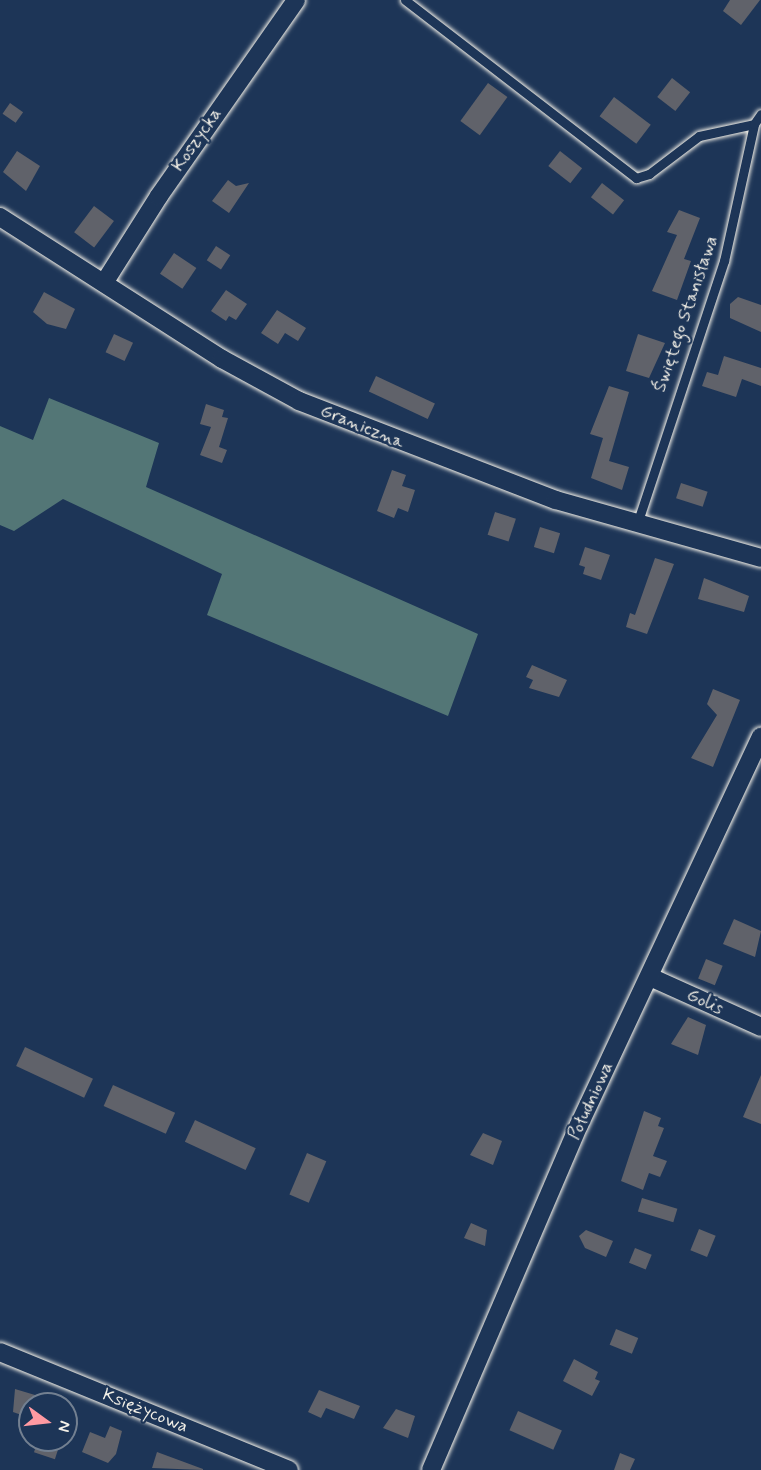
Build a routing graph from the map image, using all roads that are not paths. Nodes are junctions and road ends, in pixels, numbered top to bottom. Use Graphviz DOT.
graph roads {
  1 [pos="296,0"];
  2 [pos="405,0"];
  3 [pos="759,114"];
  4 [pos="754,124"];
  5 [pos="0,217"];
  6 [pos="104,283"];
  7 [pos="637,524"];
  8 [pos="761,558"];
  9 [pos="760,743"];
  10 [pos="650,977"];
  11 [pos="761,1027"];
  12 [pos="0,1353"];
  13 [pos="289,1470"];
  14 [pos="431,1470"];
  1 -- 6 [label="street, Koszycka"];
  2 -- 4 [label="lane"];
  3 -- 4 [label="lane, Świętego Stanisława"];
  4 -- 7 [label="lane, Świętego Stanisława"];
  5 -- 6 [label="street, Graniczna"];
  6 -- 7 [label="street, Graniczna"];
  7 -- 8 [label="street, Graniczna"];
  9 -- 10 [label="street, Południowa"];
  10 -- 11 [label="street, Golis"];
  10 -- 14 [label="street, Południowa"];
  12 -- 13 [label="street, Księżycowa"];
}
